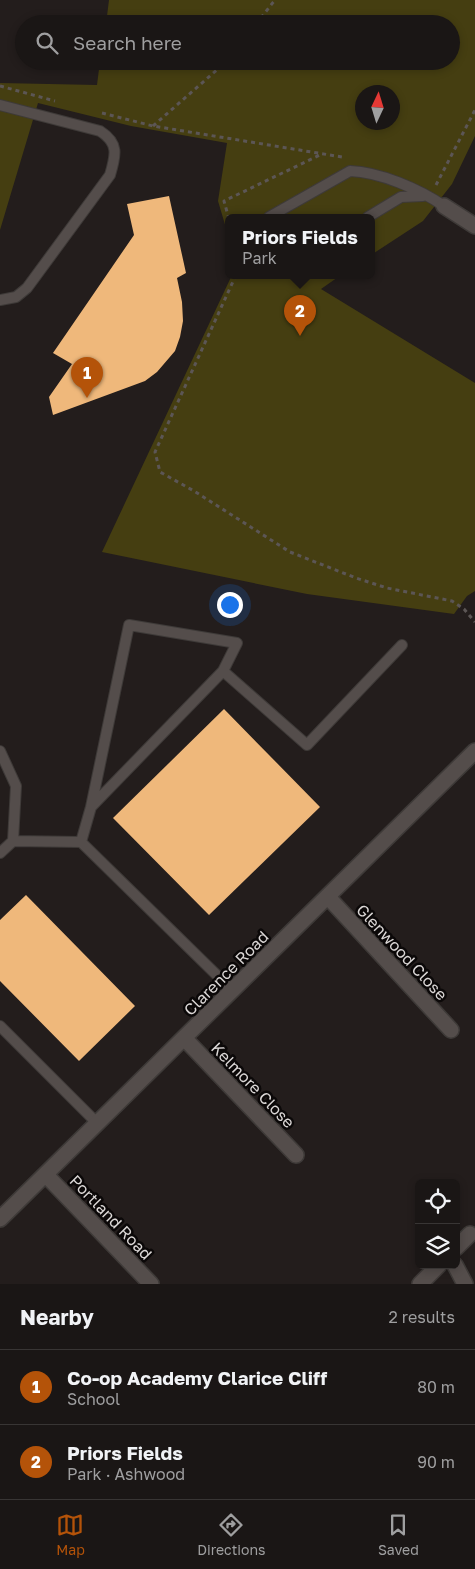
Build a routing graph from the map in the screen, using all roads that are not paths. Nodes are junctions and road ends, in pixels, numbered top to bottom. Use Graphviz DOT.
graph roads {
  1 [pos="0,104"];
  2 [pos="429,196"];
  3 [pos="444,206"];
  4 [pos="275,214"];
  5 [pos="373,214"];
  6 [pos="475,226"];
  7 [pos="0,300"];
  8 [pos="402,645"];
  9 [pos="223,671"];
  10 [pos="0,751"];
  11 [pos="474,754"];
  12 [pos="91,807"];
  13 [pos="13,841"];
  14 [pos="81,842"];
  15 [pos="0,853"];
  16 [pos="328,897"];
  17 [pos="232,991"];
  18 [pos="0,1026"];
  19 [pos="451,1030"];
  20 [pos="184,1039"];
  21 [pos="97,1123"];
  22 [pos="296,1155"];
  23 [pos="46,1174"];
  24 [pos="0,1219"];
  25 [pos="470,1234"];
  26 [pos="460,1244"];
  27 [pos="435,1269"];
  28 [pos="457,1269"];
  29 [pos="151,1284"];
  30 [pos="420,1284"];
  31 [pos="465,1284"];
  1 -- 7 [label="lane"];
  2 -- 3 [label="lane"];
  2 -- 4 [label="lane"];
  2 -- 5 [label="lane"];
  3 -- 6 [label="street"];
  8 -- 9 [label="lane"];
  9 -- 12 [label="lane"];
  9 -- 12 [label="lane"];
  10 -- 13 [label="lane"];
  11 -- 16 [label="street, Clarence Road"];
  12 -- 14 [label="lane"];
  13 -- 14 [label="lane"];
  13 -- 15 [label="lane"];
  14 -- 17 [label="lane"];
  16 -- 17 [label="street, Clarence Road"];
  16 -- 19 [label="street, Glenwood Close"];
  17 -- 20 [label="street, Clarence Road"];
  18 -- 21 [label="lane"];
  20 -- 21 [label="street, Clarence Road"];
  20 -- 22 [label="street, Kelmore Close"];
  21 -- 23 [label="street, Clarence Road"];
  23 -- 24 [label="street, Clarence Road"];
  23 -- 29 [label="street, Portland Road"];
  25 -- 26 [label="street"];
  27 -- 30 [label="street"];
  28 -- 31 [label="street"];
}
